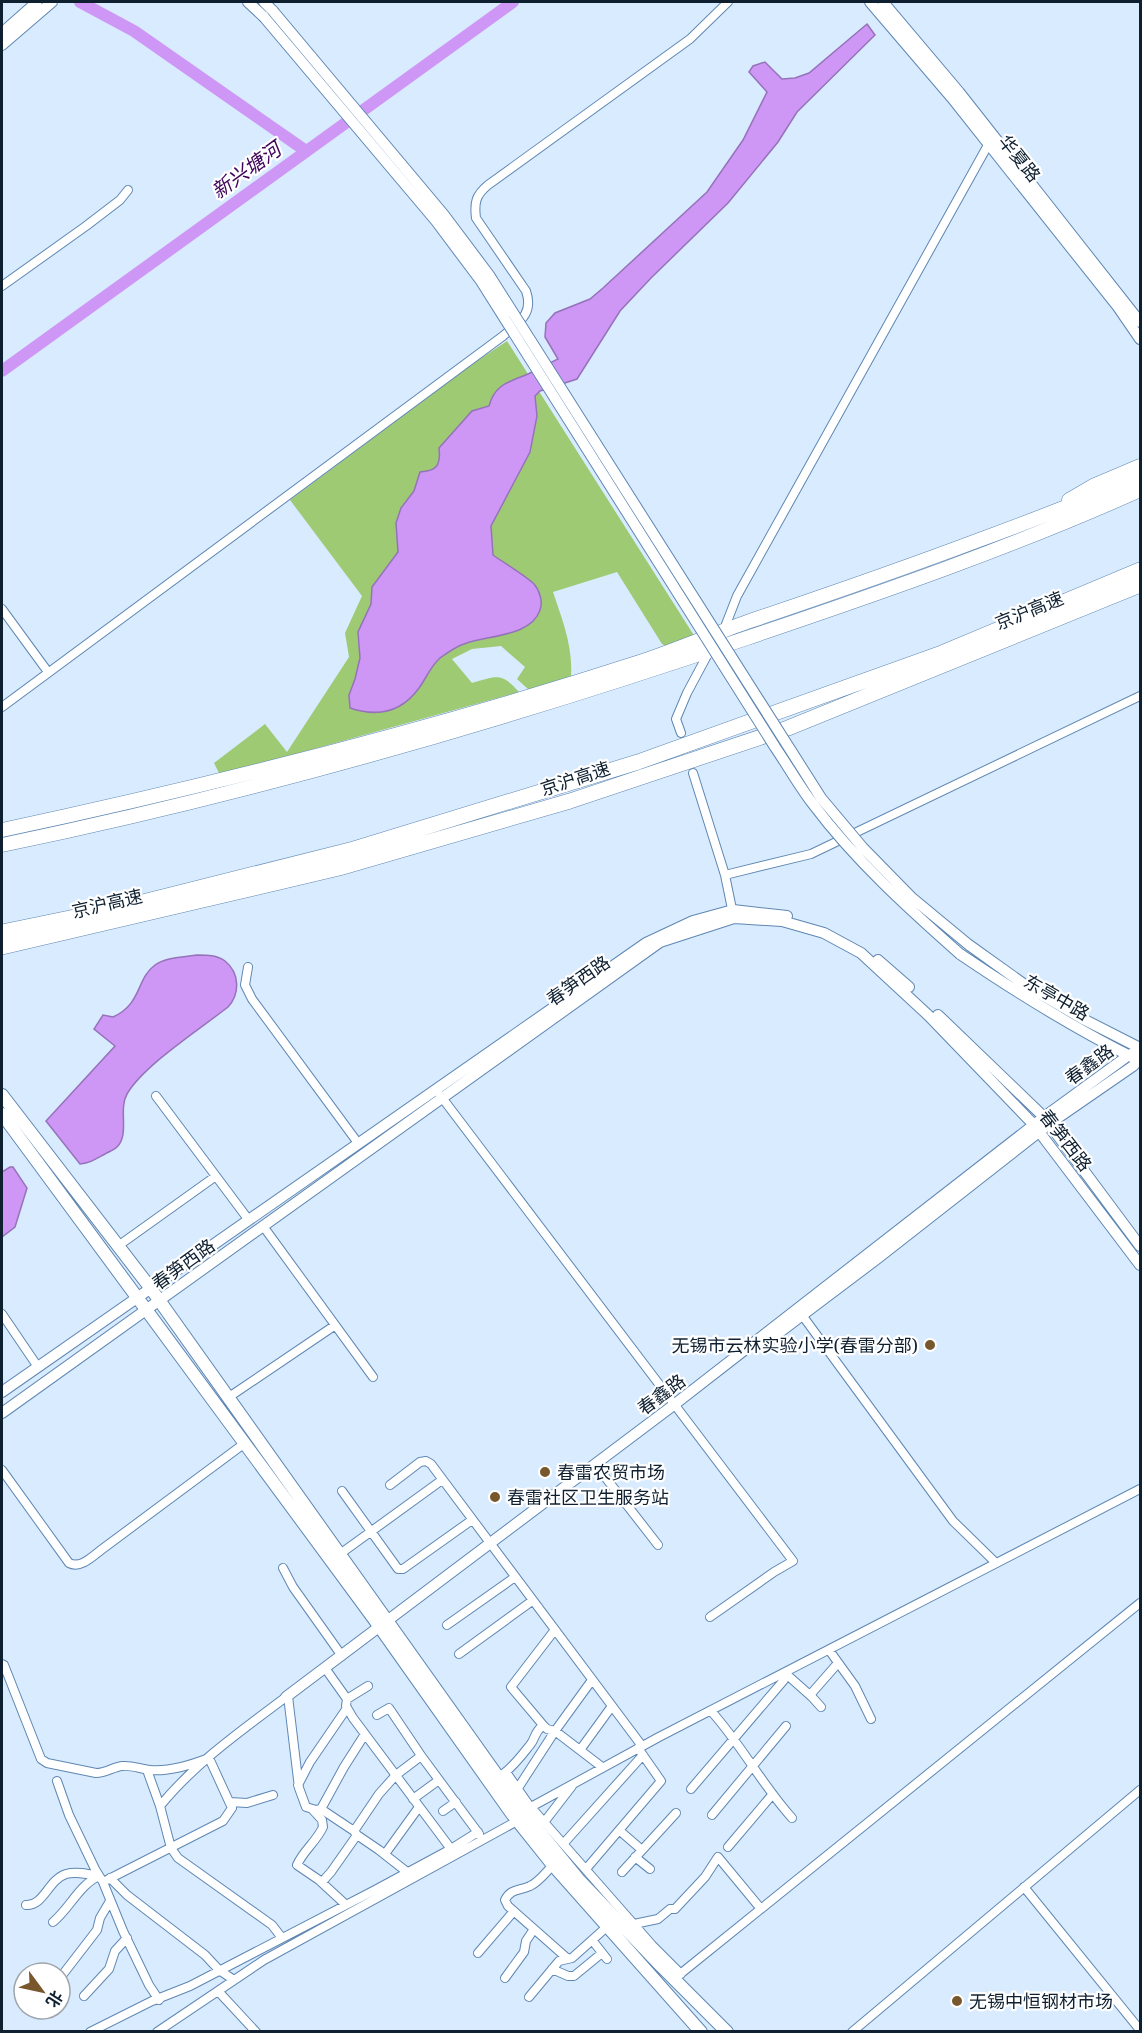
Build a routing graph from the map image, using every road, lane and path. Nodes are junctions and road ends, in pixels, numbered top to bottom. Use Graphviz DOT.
graph roads {
  1 [pos="37,2"];
  2 [pos="248,2"];
  3 [pos="264,2"];
  4 [pos="728,2"];
  5 [pos="870,2"];
  6 [pos="883,2"];
  7 [pos="50,3"];
  8 [pos="268,14"];
  9 [pos="2,33"];
  10 [pos="2,45"];
  11 [pos="992,142"];
  12 [pos="128,190"];
  13 [pos="2,286"];
  14 [pos="1140,322"];
  15 [pos="1140,339"];
  16 [pos="1140,466"];
  17 [pos="1140,477"];
  18 [pos="1140,490"];
  19 [pos="1037,519"];
  20 [pos="1140,570"];
  21 [pos="1140,585"];
  22 [pos="2,609"];
  23 [pos="724,630"];
  24 [pos="710,651"];
  25 [pos="48,672"];
  26 [pos="1140,696"];
  27 [pos="2,707"];
  28 [pos="681,733"];
  29 [pos="693,773"];
  30 [pos="2,830"];
  31 [pos="2,845"];
  32 [pos="725,875"];
  33 [pos="733,914"];
  34 [pos="2,932"];
  35 [pos="2,947"];
  36 [pos="248,967"];
  37 [pos="1138,1055"];
  38 [pos="439,1094"];
  39 [pos="2,1095"];
  40 [pos="156,1096"];
  41 [pos="2,1114"];
  42 [pos="1041,1124"];
  43 [pos="358,1143"];
  44 [pos="216,1176"];
  45 [pos="248,1219"];
  46 [pos="263,1226"];
  47 [pos="118,1245"];
  48 [pos="1140,1246"];
  49 [pos="1140,1265"];
  50 [pos="151,1288"];
  51 [pos="138,1297"];
  52 [pos="160,1300"];
  53 [pos="148,1310"];
  54 [pos="2,1314"];
  55 [pos="802,1315"];
  56 [pos="334,1326"];
  57 [pos="38,1367"];
  58 [pos="373,1377"];
  59 [pos="2,1392"];
  60 [pos="229,1397"];
  61 [pos="677,1407"];
  62 [pos="2,1413"];
  63 [pos="245,1443"];
  64 [pos="597,1466"];
  65 [pos="2,1470"];
  66 [pos="442,1480"];
  67 [pos="390,1485"];
  68 [pos="1140,1489"];
  69 [pos="342,1491"];
  70 [pos="472,1520"];
  71 [pos="371,1532"];
  72 [pos="658,1545"];
  73 [pos="492,1547"];
  74 [pos="340,1554"];
  75 [pos="996,1563"];
  76 [pos="283,1568"];
  77 [pos="514,1577"];
  78 [pos="532,1601"];
  79 [pos="1140,1603"];
  80 [pos="710,1617"];
  81 [pos="385,1623"];
  82 [pos="447,1625"];
  83 [pos="554,1631"];
  84 [pos="829,1650"];
  85 [pos="459,1654"];
  86 [pos="342,1656"];
  87 [pos="838,1663"];
  88 [pos="2,1664"];
  89 [pos="325,1668"];
  90 [pos="785,1673"];
  91 [pos="592,1680"];
  92 [pos="368,1686"];
  93 [pos="810,1695"];
  94 [pos="287,1696"];
  95 [pos="347,1703"];
  96 [pos="612,1706"];
  97 [pos="821,1707"];
  98 [pos="711,1711"];
  99 [pos="377,1715"];
  100 [pos="871,1719"];
  101 [pos="543,1725"];
  102 [pos="786,1726"];
  103 [pos="555,1731"];
  104 [pos="365,1734"];
  105 [pos="733,1739"];
  106 [pos="580,1750"];
  107 [pos="641,1750"];
  108 [pos="421,1756"];
  109 [pos="209,1758"];
  110 [pos="602,1767"];
  111 [pos="753,1767"];
  112 [pos="147,1770"];
  113 [pos="502,1774"];
  114 [pos="396,1775"];
  115 [pos="57,1780"];
  116 [pos="439,1780"];
  117 [pos="576,1782"];
  118 [pos="298,1785"];
  119 [pos="518,1788"];
  120 [pos="691,1789"];
  121 [pos="1140,1790"];
  122 [pos="772,1795"];
  123 [pos="273,1796"];
  124 [pos="413,1799"];
  125 [pos="230,1802"];
  126 [pos="456,1802"];
  127 [pos="160,1806"];
  128 [pos="420,1807"];
  129 [pos="531,1807"];
  130 [pos="312,1809"];
  131 [pos="321,1809"];
  132 [pos="442,1811"];
  133 [pos="676,1813"];
  134 [pos="712,1815"];
  135 [pos="792,1818"];
  136 [pos="517,1821"];
  137 [pos="544,1821"];
  138 [pos="620,1831"];
  139 [pos="356,1833"];
  140 [pos="480,1835"];
  141 [pos="564,1843"];
  142 [pos="728,1847"];
  143 [pos="171,1848"];
  144 [pos="451,1849"];
  145 [pos="642,1850"];
  146 [pos="385,1854"];
  147 [pos="635,1857"];
  148 [pos="553,1865"];
  149 [pos="586,1869"];
  150 [pos="650,1869"];
  151 [pos="407,1872"];
  152 [pos="622,1872"];
  153 [pos="104,1879"];
  154 [pos="321,1882"];
  155 [pos="1024,1887"];
  156 [pos="110,1901"];
  157 [pos="345,1904"];
  158 [pos="26,1905"];
  159 [pos="761,1909"];
  160 [pos="513,1911"];
  161 [pos="617,1920"];
  162 [pos="53,1922"];
  163 [pos="634,1924"];
  164 [pos="534,1929"];
  165 [pos="127,1938"];
  166 [pos="282,1938"];
  167 [pos="592,1940"];
  168 [pos="478,1953"];
  169 [pos="568,1959"];
  170 [pos="71,1961"];
  171 [pos="552,1969"];
  172 [pos="219,1970"];
  173 [pos="678,1976"];
  174 [pos="505,1978"];
  175 [pos="234,1980"];
  176 [pos="218,1991"];
  177 [pos="84,1996"];
  178 [pos="529,1997"];
  179 [pos="159,2000"];
  180 [pos="1140,2030"];
  181 [pos="90,2031"];
  182 [pos="157,2031"];
  183 [pos="256,2031"];
  184 [pos="700,2031"];
  185 [pos="727,2031"];
  186 [pos="852,2031"];
  1 -- 9 [label="main road"];
  2 -- 8 [label="main road"];
  3 -- 8 [label="main road"];
  4 -- 25 [label="street"];
  5 -- 11 [label="main road, 华夏路"];
  6 -- 11 [label="main road, 华夏路"];
  7 -- 10 [label="main road"];
  8 -- 37 [label="main road, 东亭中路, bridge"];
  8 -- 37 [label="main road, 东亭中路, bridge"];
  11 -- 14 [label="main road, 华夏路"];
  11 -- 15 [label="main road, 华夏路"];
  11 -- 23 [label="street"];
  12 -- 13 [label="street"];
  16 -- 19 [label="highway"];
  17 -- 19 [label="highway"];
  18 -- 24 [label="highway"];
  19 -- 23 [label="highway"];
  20 -- 34 [label="highway, 京沪高速"];
  21 -- 35 [label="highway, 京沪高速"];
  22 -- 25 [label="street"];
  23 -- 24 [label="street"];
  23 -- 30 [label="highway"];
  24 -- 28 [label="street"];
  24 -- 31 [label="highway"];
  25 -- 27 [label="street"];
  26 -- 32 [label="street"];
  29 -- 32 [label="street"];
  32 -- 33 [label="street"];
  33 -- 38 [label="main road, 春笋西路"];
  33 -- 42 [label="main road, 春笋西路"];
  36 -- 43 [label="street"];
  37 -- 42 [label="main road, 春鑫路"];
  38 -- 43 [label="main road, 春笋西路"];
  38 -- 46 [label="main road, 春笋西路"];
  38 -- 61 [label="street"];
  39 -- 47 [label="main road"];
  40 -- 44 [label="street"];
  41 -- 51 [label="main road"];
  42 -- 48 [label="main road, 春笋西路"];
  42 -- 49 [label="main road, 春笋西路"];
  42 -- 55 [label="main road, 春鑫路"];
  42 -- 61 [label="main road, 春鑫路"];
  43 -- 45 [label="main road, 春笋西路"];
  44 -- 45 [label="street"];
  44 -- 47 [label="street"];
  45 -- 50 [label="main road, 春笋西路"];
  46 -- 52 [label="main road, 春笋西路"];
  46 -- 56 [label="street"];
  47 -- 50 [label="main road"];
  50 -- 51 [label="main road, 春笋西路"];
  50 -- 52 [label="main road"];
  51 -- 53 [label="main road"];
  51 -- 57 [label="main road, 春笋西路"];
  52 -- 53 [label="main road, 春笋西路"];
  52 -- 60 [label="main road"];
  53 -- 62 [label="main road, 春笋西路"];
  53 -- 63 [label="main road"];
  54 -- 57 [label="street"];
  55 -- 61 [label="main road, 春鑫路"];
  55 -- 75 [label="street"];
  56 -- 58 [label="street"];
  56 -- 60 [label="street"];
  57 -- 59 [label="main road, 春笋西路"];
  60 -- 74 [label="main road"];
  61 -- 64 [label="main road, 春鑫路"];
  61 -- 80 [label="street"];
  63 -- 65 [label="street"];
  63 -- 81 [label="main road"];
  64 -- 72 [label="street"];
  64 -- 73 [label="main road, 春鑫路"];
  66 -- 67 [label="street"];
  66 -- 70 [label="street"];
  66 -- 71 [label="street"];
  68 -- 75 [label="street"];
  69 -- 71 [label="street"];
  70 -- 71 [label="street"];
  70 -- 73 [label="street"];
  71 -- 74 [label="street"];
  73 -- 77 [label="street"];
  73 -- 81 [label="main road, 春鑫路"];
  74 -- 81 [label="main road"];
  75 -- 84 [label="street"];
  76 -- 86 [label="street"];
  77 -- 78 [label="street"];
  77 -- 82 [label="street"];
  78 -- 83 [label="street"];
  78 -- 85 [label="street"];
  79 -- 159 [label="street"];
  81 -- 86 [label="main road, 春鑫路"];
  81 -- 113 [label="main road"];
  81 -- 136 [label="main road"];
  83 -- 91 [label="street"];
  83 -- 101 [label="street"];
  84 -- 87 [label="street"];
  84 -- 90 [label="street"];
  86 -- 89 [label="main road, 春鑫路"];
  87 -- 93 [label="street"];
  87 -- 100 [label="street"];
  88 -- 112 [label="street"];
  89 -- 94 [label="main road, 春鑫路"];
  89 -- 95 [label="street"];
  90 -- 93 [label="street"];
  90 -- 98 [label="street"];
  90 -- 105 [label="street"];
  91 -- 96 [label="street"];
  91 -- 103 [label="street"];
  92 -- 95 [label="street"];
  93 -- 97 [label="street"];
  94 -- 109 [label="street"];
  94 -- 118 [label="street"];
  95 -- 104 [label="street"];
  95 -- 118 [label="street"];
  96 -- 106 [label="street"];
  96 -- 107 [label="street"];
  98 -- 105 [label="street"];
  98 -- 107 [label="street"];
  99 -- 108 [label="street"];
  101 -- 103 [label="street"];
  101 -- 113 [label="street"];
  102 -- 111 [label="street"];
  103 -- 106 [label="street"];
  103 -- 119 [label="street"];
  104 -- 114 [label="street"];
  104 -- 131 [label="street"];
  105 -- 111 [label="street"];
  105 -- 120 [label="street"];
  106 -- 110 [label="street"];
  107 -- 110 [label="street"];
  107 -- 138 [label="street"];
  107 -- 141 [label="street"];
  108 -- 114 [label="street"];
  108 -- 116 [label="street"];
  109 -- 112 [label="street"];
  109 -- 125 [label="street"];
  109 -- 127 [label="street"];
  110 -- 117 [label="street"];
  111 -- 122 [label="street"];
  111 -- 134 [label="street"];
  112 -- 127 [label="street"];
  113 -- 119 [label="street"];
  113 -- 161 [label="main road"];
  114 -- 124 [label="street"];
  114 -- 139 [label="street"];
  115 -- 153 [label="street"];
  116 -- 124 [label="street"];
  116 -- 126 [label="street"];
  117 -- 129 [label="street"];
  117 -- 137 [label="street"];
  118 -- 130 [label="street"];
  119 -- 129 [label="street"];
  121 -- 155 [label="street"];
  122 -- 135 [label="street"];
  122 -- 142 [label="street"];
  123 -- 125 [label="street"];
  124 -- 128 [label="street"];
  125 -- 143 [label="street"];
  126 -- 132 [label="street"];
  126 -- 140 [label="street"];
  127 -- 143 [label="street"];
  128 -- 144 [label="street"];
  128 -- 146 [label="street"];
  129 -- 137 [label="street"];
  130 -- 131 [label="street"];
  130 -- 154 [label="street"];
  131 -- 139 [label="street"];
  133 -- 145 [label="street"];
  136 -- 140 [label="street"];
  136 -- 148 [label="main road"];
  137 -- 141 [label="street"];
  138 -- 145 [label="street"];
  138 -- 149 [label="street"];
  139 -- 146 [label="street"];
  139 -- 154 [label="street"];
  140 -- 144 [label="street"];
  140 -- 175 [label="street"];
  141 -- 149 [label="street"];
  143 -- 153 [label="street"];
  143 -- 166 [label="street"];
  144 -- 151 [label="street"];
  145 -- 147 [label="street"];
  146 -- 151 [label="street"];
  147 -- 150 [label="street"];
  147 -- 152 [label="street"];
  148 -- 160 [label="street"];
  148 -- 161 [label="main road"];
  149 -- 161 [label="street"];
  151 -- 157 [label="street"];
  153 -- 156 [label="street"];
  153 -- 158 [label="street"];
  153 -- 162 [label="street"];
  153 -- 172 [label="street"];
  154 -- 157 [label="street"];
  155 -- 180 [label="street"];
  155 -- 186 [label="street"];
  156 -- 165 [label="street"];
  156 -- 170 [label="street"];
  157 -- 166 [label="street"];
  159 -- 163 [label="street"];
  159 -- 173 [label="street"];
  160 -- 164 [label="street"];
  160 -- 168 [label="street"];
  161 -- 163 [label="street"];
  161 -- 167 [label="street"];
  161 -- 173 [label="main road"];
  161 -- 184 [label="main road"];
  163 -- 173 [label="street"];
  164 -- 169 [label="street"];
  164 -- 174 [label="street"];
  165 -- 177 [label="street"];
  165 -- 179 [label="street"];
  166 -- 172 [label="street"];
  167 -- 169 [label="street"];
  167 -- 171 [label="street"];
  169 -- 171 [label="street"];
  171 -- 178 [label="street"];
  172 -- 175 [label="street"];
  172 -- 179 [label="street"];
  173 -- 185 [label="main road"];
  175 -- 176 [label="street"];
  176 -- 182 [label="street"];
  176 -- 183 [label="street"];
  179 -- 181 [label="street"];
}
